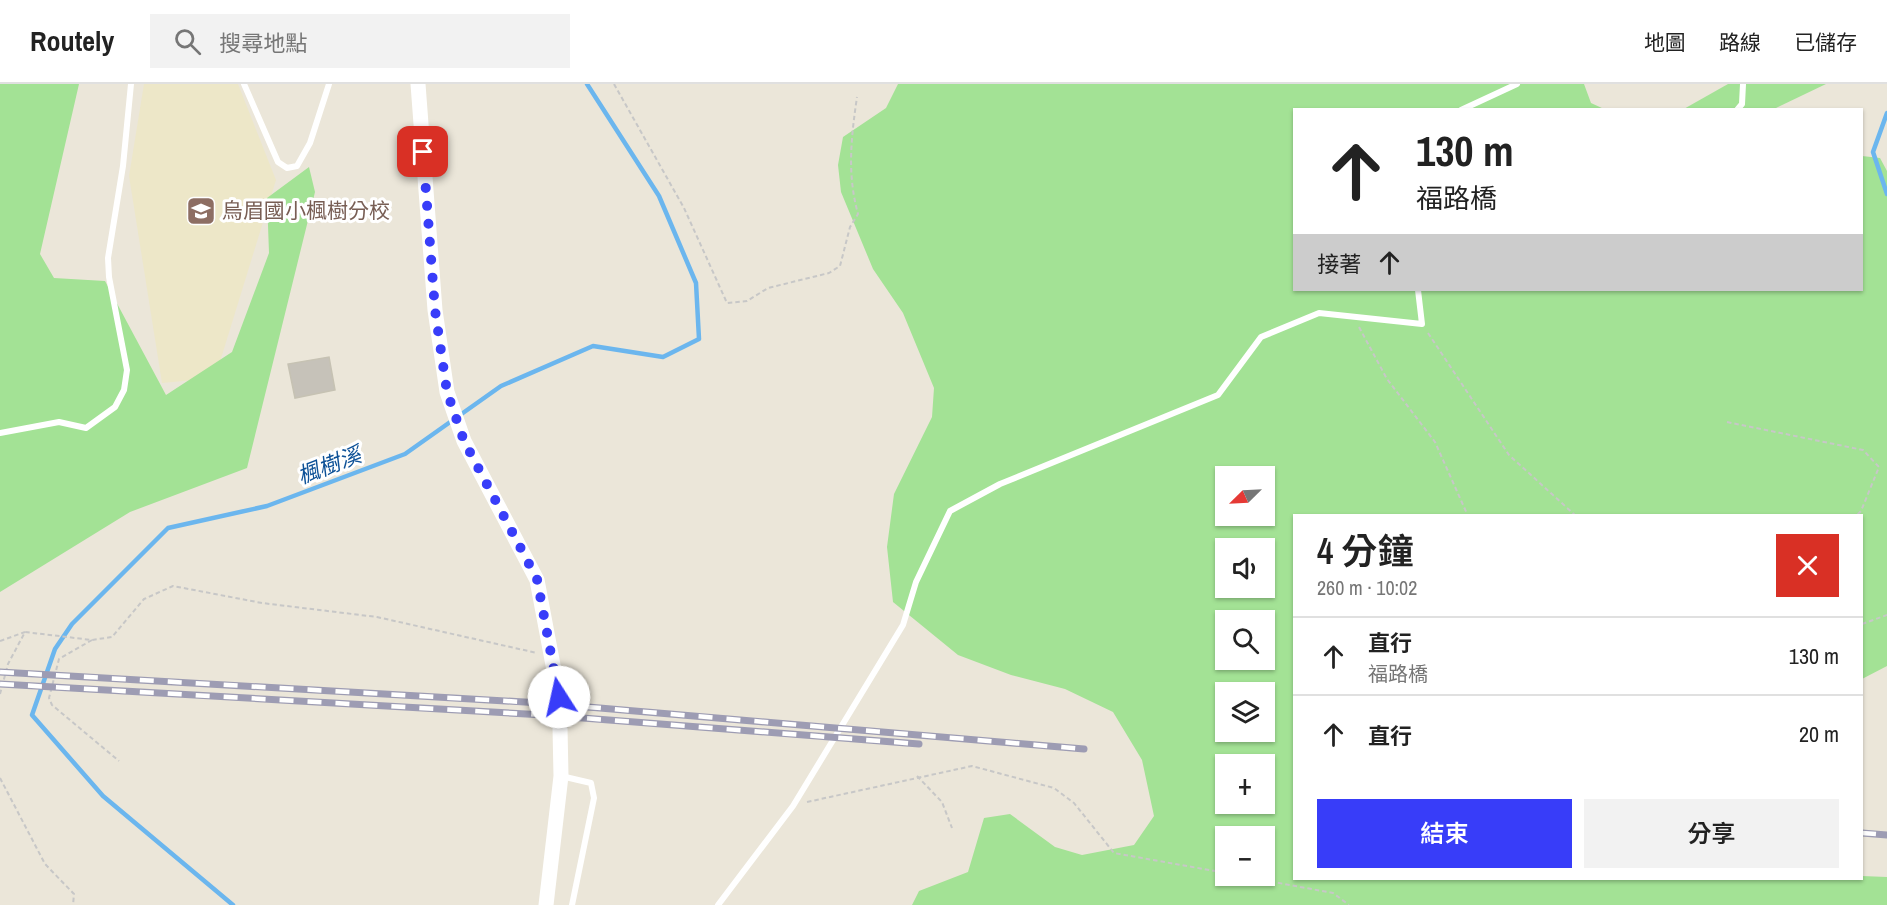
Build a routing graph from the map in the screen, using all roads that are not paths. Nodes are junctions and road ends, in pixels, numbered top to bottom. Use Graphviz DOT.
graph roads {
  1 [pos="131,84"];
  2 [pos="244,84"];
  3 [pos="328,84"];
  4 [pos="418,84"];
  5 [pos="1517,84"];
  6 [pos="1743,84"];
  7 [pos="1465,108"];
  8 [pos="1739,108"];
  9 [pos="1418,291"];
  10 [pos="0,434"];
  11 [pos="559,697"];
  12 [pos="560,728"];
  13 [pos="561,776"];
  14 [pos="546,905"];
  15 [pos="572,905"];
  16 [pos="718,905"];
  1 -- 10 [label="lane"];
  2 -- 3 [label="lane"];
  4 -- 11 [label="street"];
  5 -- 7 [label="lane"];
  6 -- 8 [label="lane"];
  9 -- 16 [label="lane"];
  12 -- 13 [label="street"];
  13 -- 14 [label="street"];
  13 -- 15 [label="lane"];
}
